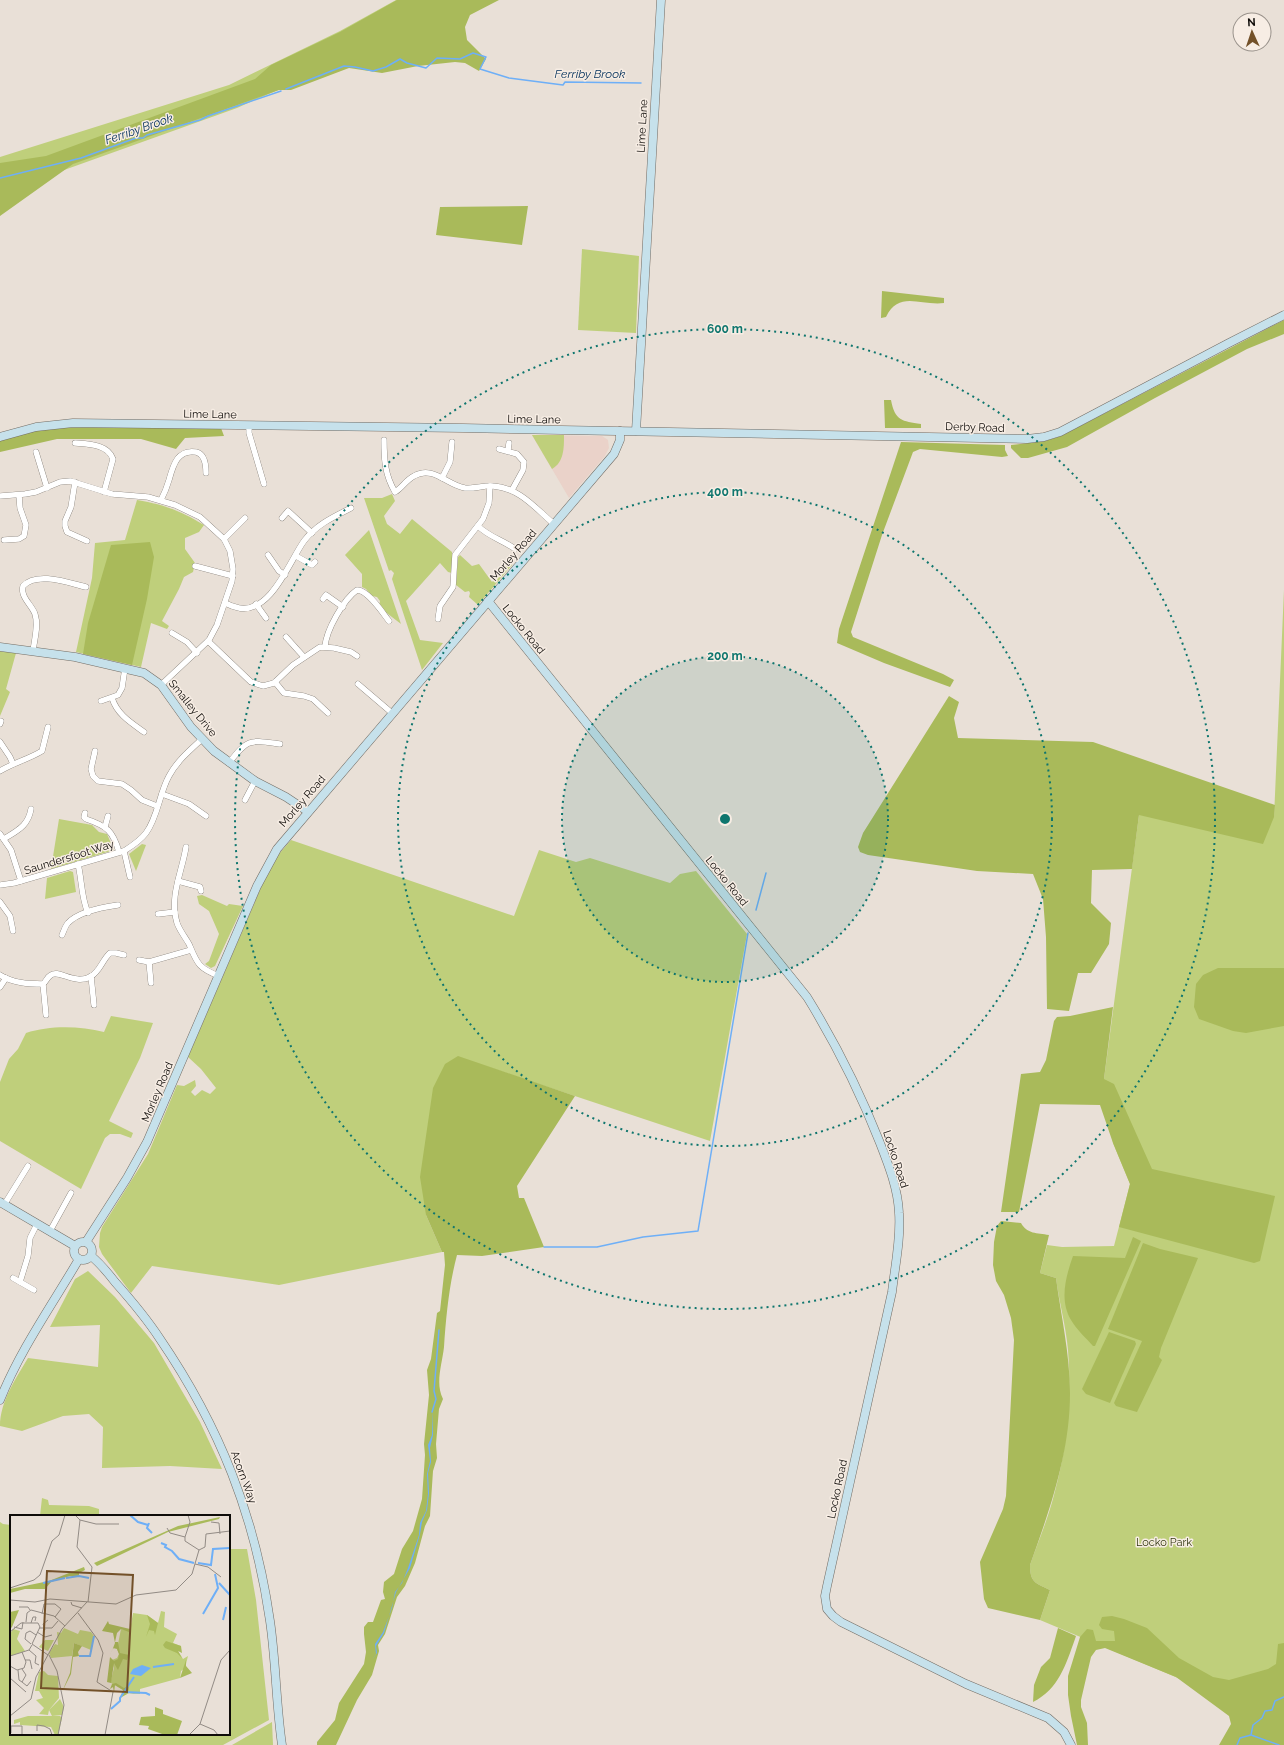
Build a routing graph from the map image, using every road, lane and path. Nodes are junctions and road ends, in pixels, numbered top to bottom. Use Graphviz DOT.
graph roads {
  1 [pos="661,0"];
  2 [pos="1284,315"];
  3 [pos="249,425"];
  4 [pos="620,431"];
  5 [pos="636,432"];
  6 [pos="0,437"];
  7 [pos="384,440"];
  8 [pos="452,442"];
  9 [pos="75,443"];
  10 [pos="509,443"];
  11 [pos="499,449"];
  12 [pos="508,450"];
  13 [pos="36,452"];
  14 [pos="443,452"];
  15 [pos="451,452"];
  16 [pos="120,456"];
  17 [pos="113,459"];
  18 [pos="206,473"];
  19 [pos="442,478"];
  20 [pos="75,482"];
  21 [pos="264,484"];
  22 [pos="490,486"];
  23 [pos="47,488"];
  24 [pos="512,490"];
  25 [pos="104,492"];
  26 [pos="19,495"];
  27 [pos="0,496"];
  28 [pos="161,500"];
  29 [pos="351,508"];
  30 [pos="245,518"];
  31 [pos="282,518"];
  32 [pos="554,524"];
  33 [pos="478,526"];
  34 [pos="312,533"];
  35 [pos="224,539"];
  36 [pos="4,540"];
  37 [pos="87,541"];
  38 [pos="515,549"];
  39 [pos="268,555"];
  40 [pos="296,556"];
  41 [pos="316,562"];
  42 [pos="195,566"];
  43 [pos="285,575"];
  44 [pos="233,576"];
  45 [pos="86,587"];
  46 [pos="323,599"];
  47 [pos="488,601"];
  48 [pos="225,603"];
  49 [pos="256,604"];
  50 [pos="343,607"];
  51 [pos="432,607"];
  52 [pos="439,608"];
  53 [pos="266,618"];
  54 [pos="438,619"];
  55 [pos="389,621"];
  56 [pos="172,633"];
  57 [pos="286,637"];
  58 [pos="208,641"];
  59 [pos="325,647"];
  60 [pos="0,648"];
  61 [pos="33,652"];
  62 [pos="197,653"];
  63 [pos="304,656"];
  64 [pos="357,656"];
  65 [pos="125,668"];
  66 [pos="275,682"];
  67 [pos="358,684"];
  68 [pos="161,685"];
  69 [pos="112,698"];
  70 [pos="324,698"];
  71 [pos="101,701"];
  72 [pos="320,704"];
  73 [pos="392,712"];
  74 [pos="328,713"];
  75 [pos="48,727"];
  76 [pos="144,732"];
  77 [pos="202,739"];
  78 [pos="0,742"];
  79 [pos="280,744"];
  80 [pos="95,751"];
  81 [pos="229,763"];
  82 [pos="13,764"];
  83 [pos="0,771"];
  84 [pos="255,781"];
  85 [pos="162,794"];
  86 [pos="245,800"];
  87 [pos="157,806"];
  88 [pos="31,809"];
  89 [pos="307,811"];
  90 [pos="85,813"];
  91 [pos="108,816"];
  92 [pos="206,816"];
  93 [pos="105,827"];
  94 [pos="2,836"];
  95 [pos="186,847"];
  96 [pos="122,851"];
  97 [pos="78,864"];
  98 [pos="130,876"];
  99 [pos="21,881"];
  100 [pos="178,881"];
  101 [pos="0,885"];
  102 [pos="201,891"];
  103 [pos="0,902"];
  104 [pos="118,905"];
  105 [pos="175,912"];
  106 [pos="88,913"];
  107 [pos="158,914"];
  108 [pos="13,931"];
  109 [pos="62,935"];
  110 [pos="191,950"];
  111 [pos="124,955"];
  112 [pos="140,960"];
  113 [pos="149,962"];
  114 [pos="3,976"];
  115 [pos="91,976"];
  116 [pos="219,976"];
  117 [pos="151,983"];
  118 [pos="43,984"];
  119 [pos="0,987"];
  120 [pos="94,1005"];
  121 [pos="46,1015"];
  122 [pos="28,1166"];
  123 [pos="71,1193"];
  124 [pos="2,1204"];
  125 [pos="37,1224"];
  126 [pos="50,1231"];
  127 [pos="86,1242"];
  128 [pos="75,1246"];
  129 [pos="91,1256"];
  130 [pos="79,1259"];
  131 [pos="13,1278"];
  132 [pos="20,1282"];
  133 [pos="34,1290"];
  134 [pos="0,1400"];
  135 [pos="282,1745"];
  136 [pos="1071,1745"];
  1 -- 5 [label="street, Lime Lane"];
  2 -- 5 [label="street, Derby Road"];
  3 -- 4 [label="street, Lime Lane"];
  3 -- 6 [label="street, Lime Lane"];
  3 -- 21 [label="street"];
  4 -- 5 [label="street, Lime Lane"];
  4 -- 32 [label="street, Morley Road"];
  7 -- 19 [label="street"];
  8 -- 15 [label="street"];
  9 -- 17 [label="street"];
  10 -- 12 [label="street"];
  11 -- 12 [label="street"];
  12 -- 24 [label="street"];
  13 -- 23 [label="street"];
  14 -- 15 [label="street"];
  15 -- 19 [label="street"];
  16 -- 17 [label="street"];
  17 -- 25 [label="street"];
  18 -- 28 [label="street"];
  19 -- 22 [label="street"];
  20 -- 23 [label="street"];
  20 -- 25 [label="street"];
  20 -- 37 [label="street"];
  22 -- 24 [label="street"];
  22 -- 33 [label="street"];
  23 -- 26 [label="street"];
  24 -- 32 [label="street"];
  25 -- 28 [label="street"];
  26 -- 27 [label="street"];
  26 -- 36 [label="street"];
  28 -- 35 [label="street"];
  29 -- 34 [label="street"];
  30 -- 35 [label="street"];
  31 -- 34 [label="street"];
  32 -- 47 [label="street, Morley Road"];
  33 -- 38 [label="street"];
  33 -- 52 [label="street"];
  34 -- 40 [label="street"];
  35 -- 44 [label="street"];
  39 -- 43 [label="street"];
  40 -- 41 [label="street"];
  40 -- 43 [label="street"];
  42 -- 44 [label="street"];
  43 -- 49 [label="street"];
  44 -- 48 [label="street"];
  45 -- 61 [label="street"];
  46 -- 50 [label="street"];
  47 -- 73 [label="street, Morley Road"];
  47 -- 136 [label="street, Locko Road"];
  48 -- 49 [label="street"];
  48 -- 58 [label="street"];
  49 -- 53 [label="street"];
  50 -- 55 [label="street"];
  50 -- 59 [label="street"];
  51 -- 52 [label="street"];
  52 -- 54 [label="street"];
  56 -- 62 [label="street"];
  57 -- 63 [label="street"];
  58 -- 62 [label="street"];
  58 -- 66 [label="street"];
  59 -- 63 [label="street"];
  59 -- 64 [label="street"];
  60 -- 61 [label="street, Smalley Drive"];
  61 -- 65 [label="street, Smalley Drive"];
  62 -- 68 [label="street"];
  63 -- 66 [label="street"];
  65 -- 68 [label="street, Smalley Drive"];
  65 -- 69 [label="street"];
  66 -- 72 [label="street"];
  67 -- 73 [label="street"];
  68 -- 77 [label="street, Smalley Drive"];
  69 -- 71 [label="street"];
  69 -- 76 [label="street"];
  70 -- 72 [label="street"];
  72 -- 74 [label="street"];
  73 -- 89 [label="street, Morley Road"];
  75 -- 82 [label="street"];
  77 -- 81 [label="street, Smalley Drive"];
  77 -- 85 [label="street, Saundersfoot Way"];
  78 -- 82 [label="street"];
  79 -- 81 [label="street"];
  80 -- 87 [label="street"];
  81 -- 84 [label="street, Smalley Drive"];
  82 -- 83 [label="street"];
  84 -- 86 [label="street"];
  84 -- 89 [label="street, Smalley Drive"];
  85 -- 87 [label="street, Saundersfoot Way"];
  85 -- 92 [label="street"];
  87 -- 96 [label="street, Saundersfoot Way"];
  88 -- 94 [label="street"];
  89 -- 116 [label="street, Morley Road"];
  90 -- 93 [label="street"];
  91 -- 93 [label="street"];
  93 -- 96 [label="street"];
  94 -- 99 [label="street"];
  95 -- 100 [label="street"];
  96 -- 97 [label="street, Saundersfoot Way"];
  96 -- 98 [label="street"];
  97 -- 99 [label="street, Saundersfoot Way"];
  97 -- 106 [label="street"];
  99 -- 101 [label="street, Saundersfoot Way"];
  100 -- 102 [label="street"];
  100 -- 105 [label="street"];
  103 -- 108 [label="street"];
  104 -- 106 [label="street"];
  105 -- 107 [label="street"];
  105 -- 110 [label="street"];
  106 -- 109 [label="street"];
  110 -- 113 [label="street"];
  110 -- 116 [label="street"];
  111 -- 115 [label="street"];
  112 -- 113 [label="street"];
  113 -- 117 [label="street"];
  114 -- 118 [label="street"];
  114 -- 119 [label="street"];
  115 -- 118 [label="street"];
  115 -- 120 [label="street"];
  116 -- 127 [label="street, Morley Road"];
  118 -- 121 [label="street"];
  122 -- 124 [label="street"];
  123 -- 126 [label="street"];
  124 -- 125 [label="street"];
  125 -- 126 [label="street"];
  125 -- 132 [label="street"];
  126 -- 128 [label="street"];
  127 -- 128 [label="street"];
  127 -- 129 [label="street"];
  128 -- 130 [label="street"];
  129 -- 130 [label="street"];
  129 -- 135 [label="street, Acorn Way"];
  130 -- 134 [label="street"];
  131 -- 132 [label="street"];
  132 -- 133 [label="street"];
}
